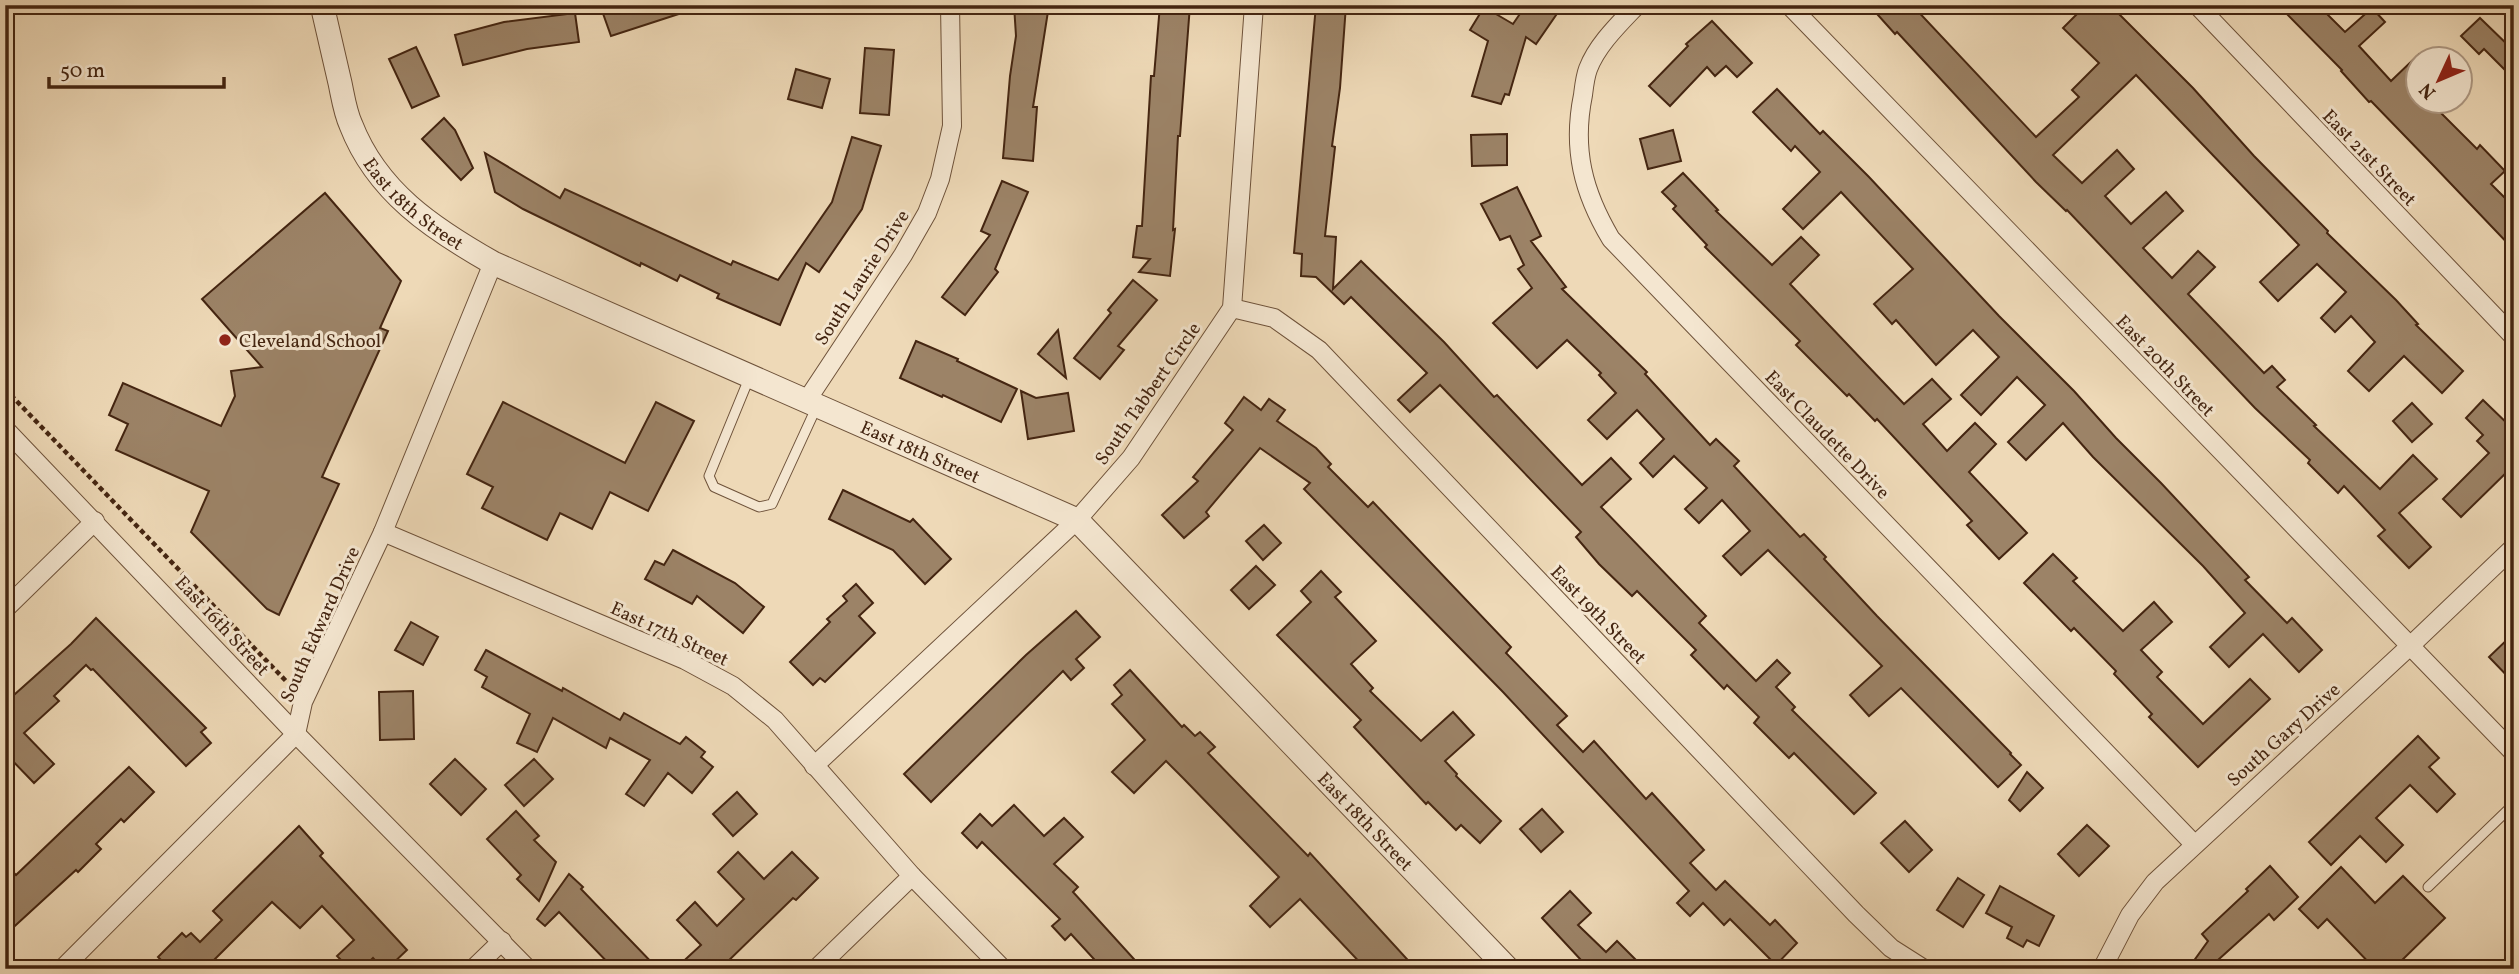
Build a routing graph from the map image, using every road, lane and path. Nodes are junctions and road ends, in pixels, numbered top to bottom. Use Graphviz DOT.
graph roads {
  1 [pos="322,5"];
  2 [pos="950,5"];
  3 [pos="1254,5"];
  4 [pos="1637,5"];
  5 [pos="1788,5"];
  6 [pos="2197,5"];
  7 [pos="493,263"];
  8 [pos="1232,308"];
  9 [pos="2514,337"];
  10 [pos="750,375"];
  11 [pos="5,389"];
  12 [pos="812,402"];
  13 [pos="5,429"];
  14 [pos="1077,520"];
  15 [pos="95,521"];
  16 [pos="383,532"];
  17 [pos="2514,547"];
  18 [pos="5,608"];
  19 [pos="2409,647"];
  20 [pos="287,682"];
  21 [pos="296,734"];
  22 [pos="2514,753"];
  23 [pos="814,766"];
  24 [pos="2514,804"];
  25 [pos="2194,844"];
  26 [pos="912,876"];
  27 [pos="2428,887"];
  28 [pos="502,941"];
  29 [pos="62,969"];
  30 [pos="473,969"];
  31 [pos="528,969"];
  32 [pos="816,969"];
  33 [pos="1003,969"];
  34 [pos="1508,969"];
  35 [pos="1924,969"];
  36 [pos="2102,969"];
  1 -- 7 [label="street, East 18th Street"];
  2 -- 12 [label="street, South Laurie Drive"];
  3 -- 8 [label="street, South Tabbert Circle"];
  4 -- 25 [label="street, East Claudette Drive"];
  5 -- 19 [label="street, East 20th Street"];
  6 -- 9 [label="street, East 21st Street"];
  7 -- 10 [label="street, East 18th Street"];
  7 -- 16 [label="street, South Edward Drive"];
  8 -- 14 [label="street, South Tabbert Circle"];
  8 -- 35 [label="street, East 19th Street"];
  10 -- 12 [label="street, East 18th Street"];
  10 -- 12 [label="lane"];
  11 -- 20 [label="path"];
  12 -- 14 [label="street, East 18th Street"];
  13 -- 15 [label="street, East 16th Street"];
  14 -- 23 [label="street, South Tabbert Circle"];
  14 -- 34 [label="street, East 18th Street"];
  15 -- 18 [label="street"];
  15 -- 21 [label="street, East 16th Street"];
  16 -- 21 [label="street, South Edward Drive"];
  16 -- 23 [label="street, East 17th Street"];
  17 -- 19 [label="street, South Gary Drive"];
  19 -- 22 [label="street, East 20th Street"];
  19 -- 25 [label="street, South Gary Drive"];
  21 -- 28 [label="street, East 16th Street"];
  21 -- 29 [label="street, South Edward Drive"];
  23 -- 26 [label="street, East 17th Street"];
  24 -- 27 [label="lane"];
  25 -- 36 [label="street, South Gary Drive"];
  26 -- 32 [label="street"];
  26 -- 33 [label="street, East 17th Street"];
  28 -- 30 [label="street"];
  28 -- 31 [label="street, East 16th Street"];
}
